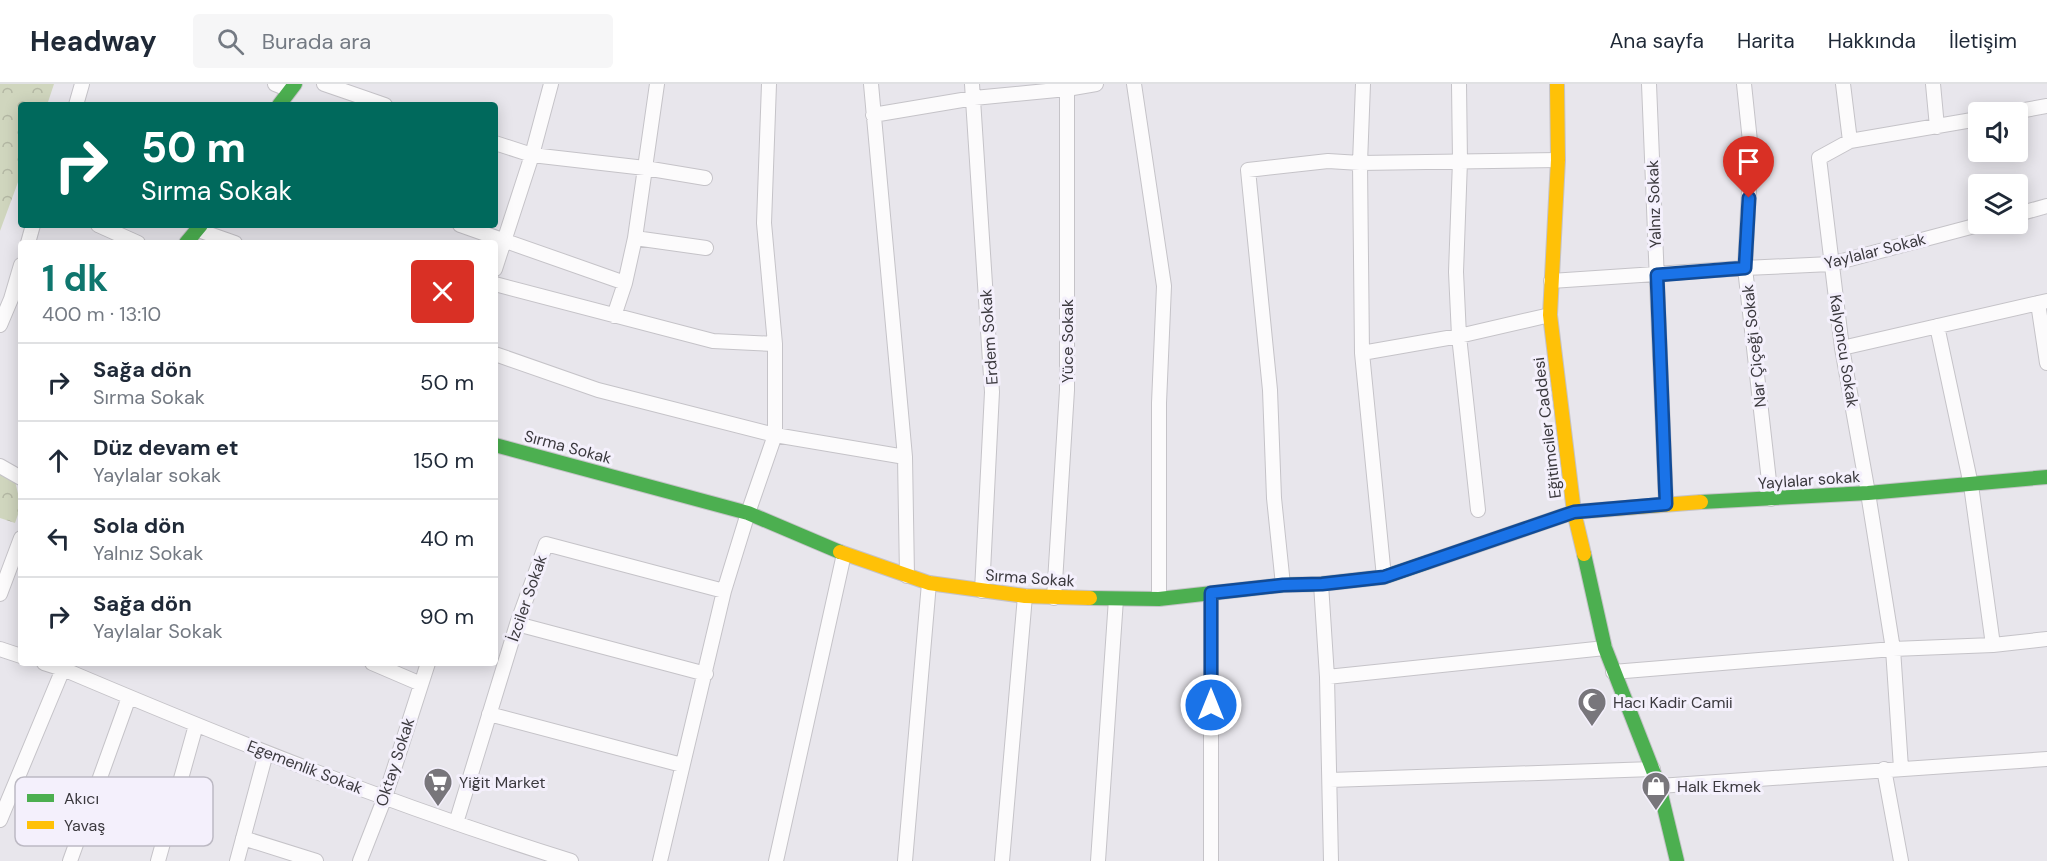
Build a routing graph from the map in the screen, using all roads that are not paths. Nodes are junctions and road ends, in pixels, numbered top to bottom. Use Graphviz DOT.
graph roads {
  1 [pos="82,84"];
  2 [pos="275,84"];
  3 [pos="324,84"];
  4 [pos="551,84"];
  5 [pos="657,84"];
  6 [pos="769,84"];
  7 [pos="871,84"];
  8 [pos="972,84"];
  9 [pos="1096,84"];
  10 [pos="1134,84"];
  11 [pos="1363,84"];
  12 [pos="1459,84"];
  13 [pos="1557,84"];
  14 [pos="1649,84"];
  15 [pos="1744,84"];
  16 [pos="1843,84"];
  17 [pos="1933,84"];
  18 [pos="293,87"];
  19 [pos="1067,87"];
  20 [pos="974,98"];
  21 [pos="77,102"];
  22 [pos="281,102"];
  23 [pos="377,102"];
  24 [pos="2047,106"];
  25 [pos="2028,109"];
  26 [pos="873,115"];
  27 [pos="1968,121"];
  28 [pos="1937,127"];
  29 [pos="1850,141"];
  30 [pos="498,144"];
  31 [pos="532,155"];
  32 [pos="1558,160"];
  33 [pos="1460,161"];
  34 [pos="1360,163"];
  35 [pos="645,168"];
  36 [pos="705,178"];
  37 [pos="2047,206"];
  38 [pos="2028,211"];
  39 [pos="105,228"];
  40 [pos="200,228"];
  41 [pos="468,228"];
  42 [pos="1968,228"];
  43 [pos="635,238"];
  44 [pos="131,240"];
  45 [pos="189,240"];
  46 [pos="228,240"];
  47 [pos="504,241"];
  48 [pos="706,248"];
  49 [pos="498,260"];
  50 [pos="1831,264"];
  51 [pos="1745,268"];
  52 [pos="1657,275"];
  53 [pos="1551,281"];
  54 [pos="625,283"];
  55 [pos="498,285"];
  56 [pos="16,301"];
  57 [pos="2042,302"];
  58 [pos="1550,315"];
  59 [pos="614,316"];
  60 [pos="0,325"];
  61 [pos="1937,326"];
  62 [pos="1458,336"];
  63 [pos="775,344"];
  64 [pos="1842,348"];
  65 [pos="1362,353"];
  66 [pos="498,355"];
  67 [pos="2047,363"];
  68 [pos="775,435"];
  69 [pos="498,445"];
  70 [pos="905,458"];
  71 [pos="0,466"];
  72 [pos="18,476"];
  73 [pos="2047,477"];
  74 [pos="1971,485"];
  75 [pos="1868,493"];
  76 [pos="1771,500"];
  77 [pos="1666,504"];
  78 [pos="1478,510"];
  79 [pos="1574,512"];
  80 [pos="748,513"];
  81 [pos="844,554"];
  82 [pos="18,556"];
  83 [pos="908,576"];
  84 [pos="1384,577"];
  85 [pos="929,583"];
  86 [pos="1322,584"];
  87 [pos="1283,585"];
  88 [pos="1,588"];
  89 [pos="724,591"];
  90 [pos="982,591"];
  91 [pos="1211,593"];
  92 [pos="1025,596"];
  93 [pos="1054,597"];
  94 [pos="1116,599"];
  95 [pos="1159,599"];
  96 [pos="518,624"];
  97 [pos="2047,639"];
  98 [pos="1993,645"];
  99 [pos="1605,648"];
  100 [pos="0,649"];
  101 [pos="1893,649"];
  102 [pos="18,655"];
  103 [pos="54,666"];
  104 [pos="379,666"];
  105 [pos="427,666"];
  106 [pos="63,669"];
  107 [pos="1613,672"];
  108 [pos="706,674"];
  109 [pos="1327,676"];
  110 [pos="421,684"];
  111 [pos="129,697"];
  112 [pos="489,714"];
  113 [pos="196,725"];
  114 [pos="266,753"];
  115 [pos="2047,759"];
  116 [pos="682,765"];
  117 [pos="1901,768"];
  118 [pos="1653,769"];
  119 [pos="1884,769"];
  120 [pos="18,777"];
  121 [pos="100,777"];
  122 [pos="181,777"];
  123 [pos="1330,780"];
  124 [pos="15,784"];
  125 [pos="1659,786"];
  126 [pos="385,797"];
  127 [pos="0,820"];
  128 [pos="456,824"];
  129 [pos="243,838"];
  130 [pos="75,846"];
  131 [pos="162,846"];
  132 [pos="70,861"];
  133 [pos="158,861"];
  134 [pos="237,861"];
  135 [pos="316,861"];
  136 [pos="360,861"];
  137 [pos="571,861"];
  138 [pos="660,861"];
  139 [pos="776,861"];
  140 [pos="905,861"];
  141 [pos="1002,861"];
  142 [pos="1098,861"];
  143 [pos="1211,861"];
  144 [pos="1331,861"];
  145 [pos="1677,861"];
  146 [pos="1901,861"];
  1 -- 21 [label="street"];
  2 -- 18 [label="street"];
  3 -- 23 [label="street"];
  4 -- 31 [label="street"];
  5 -- 35 [label="street"];
  6 -- 63 [label="street"];
  7 -- 26 [label="street"];
  8 -- 20 [label="street, Erdem Sokak"];
  9 -- 19 [label="street"];
  10 -- 95 [label="street"];
  11 -- 34 [label="street"];
  12 -- 33 [label="street"];
  13 -- 32 [label="street, Eğitimciler Caddesi"];
  14 -- 52 [label="street, Yalnız Sokak"];
  15 -- 51 [label="street, Nar Çiçeği Sokak"];
  16 -- 29 [label="street"];
  17 -- 28 [label="street"];
  18 -- 22 [label="street"];
  19 -- 20 [label="street"];
  19 -- 93 [label="street, Yüce Sokak"];
  20 -- 26 [label="street"];
  20 -- 90 [label="street, Erdem Sokak"];
  24 -- 25 [label="street"];
  26 -- 70 [label="street"];
  27 -- 28 [label="street"];
  28 -- 29 [label="street"];
  29 -- 50 [label="street, Kalyoncu Sokak"];
  30 -- 31 [label="street"];
  31 -- 35 [label="street"];
  31 -- 47 [label="street"];
  32 -- 33 [label="street"];
  32 -- 53 [label="street, Eğitimciler Caddesi"];
  33 -- 34 [label="street"];
  33 -- 62 [label="street"];
  34 -- 65 [label="street"];
  34 -- 87 [label="street"];
  35 -- 36 [label="street"];
  35 -- 43 [label="street"];
  37 -- 38 [label="street"];
  39 -- 44 [label="street"];
  40 -- 45 [label="street"];
  40 -- 46 [label="street"];
  41 -- 47 [label="street"];
  42 -- 50 [label="street, Yaylalar Sokak"];
  43 -- 48 [label="street"];
  43 -- 54 [label="street"];
  47 -- 49 [label="street"];
  47 -- 54 [label="street"];
  50 -- 51 [label="street, Yaylalar Sokak"];
  50 -- 64 [label="street, Kalyoncu Sokak"];
  51 -- 52 [label="street, Yaylalar Sokak"];
  51 -- 76 [label="street, Nar Çiçeği Sokak"];
  52 -- 53 [label="street, Yaylalar Sokak"];
  52 -- 77 [label="street, Yalnız Sokak"];
  53 -- 58 [label="street, Eğitimciler Caddesi"];
  54 -- 59 [label="street"];
  55 -- 59 [label="street"];
  56 -- 60 [label="street"];
  57 -- 61 [label="street"];
  57 -- 67 [label="street"];
  58 -- 62 [label="street"];
  58 -- 79 [label="street, Eğitimciler Caddesi"];
  59 -- 63 [label="street"];
  61 -- 64 [label="street"];
  61 -- 74 [label="street"];
  62 -- 65 [label="street"];
  62 -- 78 [label="street"];
  63 -- 68 [label="street"];
  64 -- 75 [label="street, Kalyoncu Sokak"];
  65 -- 84 [label="street"];
  66 -- 68 [label="street"];
  68 -- 70 [label="street"];
  68 -- 80 [label="street"];
  69 -- 80 [label="street, Sırma Sokak"];
  70 -- 83 [label="street"];
  71 -- 72 [label="street"];
  73 -- 74 [label="street, Yaylalar sokak"];
  74 -- 75 [label="street, Yaylalar sokak"];
  74 -- 98 [label="street"];
  75 -- 76 [label="street, Yaylalar sokak"];
  75 -- 101 [label="street, Kalyoncu Sokak"];
  76 -- 77 [label="street, Yaylalar sokak"];
  77 -- 79 [label="street, Yaylalar sokak"];
  79 -- 84 [label="street, Sırma Sokak"];
  79 -- 99 [label="street, Eğitimciler Caddesi"];
  80 -- 81 [label="street, Sırma Sokak"];
  80 -- 89 [label="street"];
  81 -- 83 [label="street, Sırma Sokak"];
  81 -- 139 [label="street"];
  82 -- 88 [label="street"];
  83 -- 85 [label="street, Sırma Sokak"];
  84 -- 86 [label="street, Sırma Sokak"];
  85 -- 90 [label="street, Sırma Sokak"];
  85 -- 140 [label="street"];
  86 -- 87 [label="street, Sırma Sokak"];
  86 -- 109 [label="street"];
  87 -- 91 [label="street, Sırma Sokak"];
  89 -- 96 [label="street, İzciler Sokak"];
  89 -- 108 [label="street"];
  90 -- 92 [label="street, Sırma Sokak"];
  91 -- 95 [label="street, Sırma Sokak"];
  91 -- 143 [label="street"];
  92 -- 93 [label="street, Sırma Sokak"];
  92 -- 141 [label="street"];
  93 -- 94 [label="street, Sırma Sokak"];
  94 -- 95 [label="street, Sırma Sokak"];
  94 -- 142 [label="street"];
  96 -- 108 [label="street"];
  96 -- 112 [label="street, İzciler Sokak"];
  97 -- 98 [label="street"];
  98 -- 101 [label="street"];
  99 -- 107 [label="street, Eğitimciler Caddesi"];
  99 -- 109 [label="street"];
  100 -- 102 [label="street"];
  101 -- 107 [label="street"];
  101 -- 117 [label="street, Kalyoncu Sokak"];
  103 -- 106 [label="street, Egemenlik Sokak"];
  104 -- 110 [label="street"];
  105 -- 110 [label="street, Oktay Sokak"];
  106 -- 111 [label="street, Egemenlik Sokak"];
  106 -- 120 [label="street"];
  107 -- 118 [label="street, Eğitimciler Caddesi"];
  108 -- 116 [label="street"];
  109 -- 123 [label="street"];
  110 -- 126 [label="street, Oktay Sokak"];
  111 -- 113 [label="street, Egemenlik Sokak"];
  111 -- 121 [label="street"];
  112 -- 116 [label="street"];
  112 -- 128 [label="street, İzciler Sokak"];
  113 -- 114 [label="street, Egemenlik Sokak"];
  113 -- 122 [label="street"];
  114 -- 126 [label="street, Egemenlik Sokak"];
  114 -- 129 [label="street"];
  115 -- 117 [label="street"];
  116 -- 138 [label="street"];
  117 -- 119 [label="street"];
  118 -- 123 [label="street"];
  118 -- 125 [label="street, Eğitimciler Caddesi"];
  119 -- 125 [label="street"];
  119 -- 146 [label="street"];
  123 -- 144 [label="street"];
  124 -- 127 [label="street"];
  125 -- 145 [label="street, Eğitimciler Caddesi"];
  126 -- 128 [label="street, Egemenlik Sokak"];
  126 -- 136 [label="street, Oktay Sokak"];
  128 -- 137 [label="street, Egemenlik Sokak"];
  129 -- 134 [label="street"];
  129 -- 135 [label="street"];
  130 -- 132 [label="street"];
  131 -- 133 [label="street"];
}
